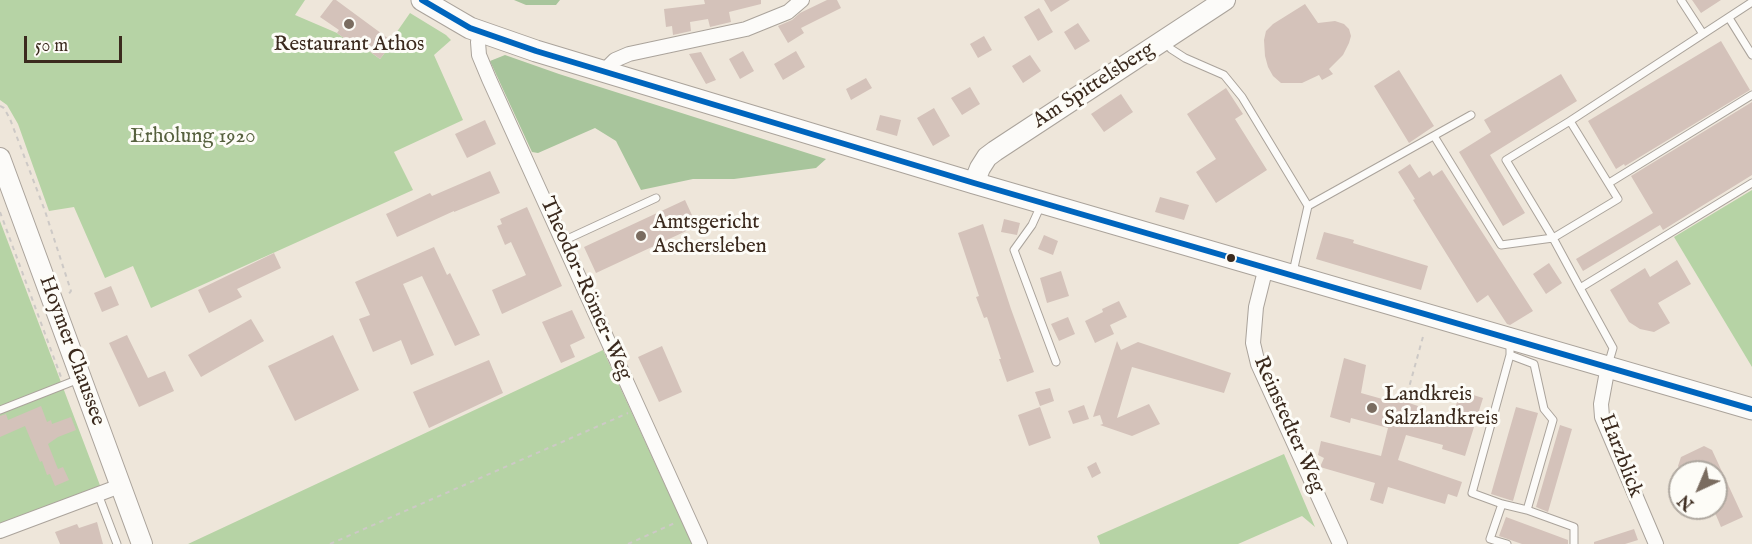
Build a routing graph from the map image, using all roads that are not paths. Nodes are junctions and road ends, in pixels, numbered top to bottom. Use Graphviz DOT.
graph roads {
  1 [pos="422,0"];
  2 [pos="802,0"];
  3 [pos="1225,0"];
  4 [pos="1681,0"];
  5 [pos="1752,2"];
  6 [pos="1729,18"];
  7 [pos="480,32"];
  8 [pos="1703,34"];
  9 [pos="1164,40"];
  10 [pos="1752,55"];
  11 [pos="606,73"];
  12 [pos="1752,95"];
  13 [pos="1471,115"];
  14 [pos="1570,121"];
  15 [pos="1434,136"];
  16 [pos="0,158"];
  17 [pos="974,183"];
  18 [pos="1609,183"];
  19 [pos="1752,183"];
  20 [pos="656,198"];
  21 [pos="1042,202"];
  22 [pos="1308,206"];
  23 [pos="1554,238"];
  24 [pos="563,241"];
  25 [pos="1266,267"];
  26 [pos="1292,275"];
  27 [pos="1580,288"];
  28 [pos="1510,347"];
  29 [pos="1056,362"];
  30 [pos="1608,366"];
  31 [pos="73,381"];
  32 [pos="1752,409"];
  33 [pos="0,410"];
  34 [pos="120,486"];
  35 [pos="98,495"];
  36 [pos="1502,504"];
  37 [pos="1527,510"];
  38 [pos="0,531"];
  39 [pos="117,544"];
  40 [pos="142,544"];
  41 [pos="700,544"];
  42 [pos="1340,544"];
  43 [pos="1507,544"];
  44 [pos="1574,544"];
  45 [pos="1656,544"];
  1 -- 7 [label="main road"];
  2 -- 11 [label="street"];
  3 -- 9 [label="main road, Am Spittelsberg"];
  4 -- 8 [label="lane"];
  5 -- 6 [label="lane"];
  6 -- 8 [label="lane"];
  6 -- 10 [label="lane"];
  7 -- 11 [label="main road"];
  7 -- 24 [label="street, Theodor-Römer-Weg"];
  8 -- 14 [label="lane"];
  9 -- 17 [label="main road, Am Spittelsberg"];
  9 -- 22 [label="lane"];
  11 -- 17 [label="main road"];
  12 -- 18 [label="lane"];
  13 -- 15 [label="lane"];
  14 -- 18 [label="lane"];
  14 -- 23 [label="lane"];
  15 -- 22 [label="lane"];
  15 -- 23 [label="lane"];
  16 -- 31 [label="main road, Hoymer Chaussee"];
  17 -- 21 [label="main road"];
  18 -- 23 [label="lane"];
  19 -- 27 [label="lane"];
  20 -- 24 [label="lane"];
  21 -- 25 [label="main road"];
  21 -- 29 [label="lane"];
  22 -- 26 [label="lane"];
  23 -- 27 [label="lane"];
  24 -- 41 [label="street, Theodor-Römer-Weg"];
  25 -- 26 [label="main road"];
  25 -- 42 [label="street, Reinstedter Weg"];
  26 -- 28 [label="main road"];
  27 -- 30 [label="lane"];
  28 -- 30 [label="main road"];
  28 -- 36 [label="lane"];
  28 -- 37 [label="lane"];
  30 -- 32 [label="main road"];
  30 -- 45 [label="street, Harzblick"];
  31 -- 33 [label="lane"];
  31 -- 34 [label="main road, Hoymer Chaussee"];
  34 -- 35 [label="street"];
  34 -- 40 [label="main road, Hoymer Chaussee"];
  35 -- 38 [label="street"];
  35 -- 39 [label="lane"];
  36 -- 37 [label="lane"];
  36 -- 43 [label="lane"];
  37 -- 44 [label="lane"];
}
